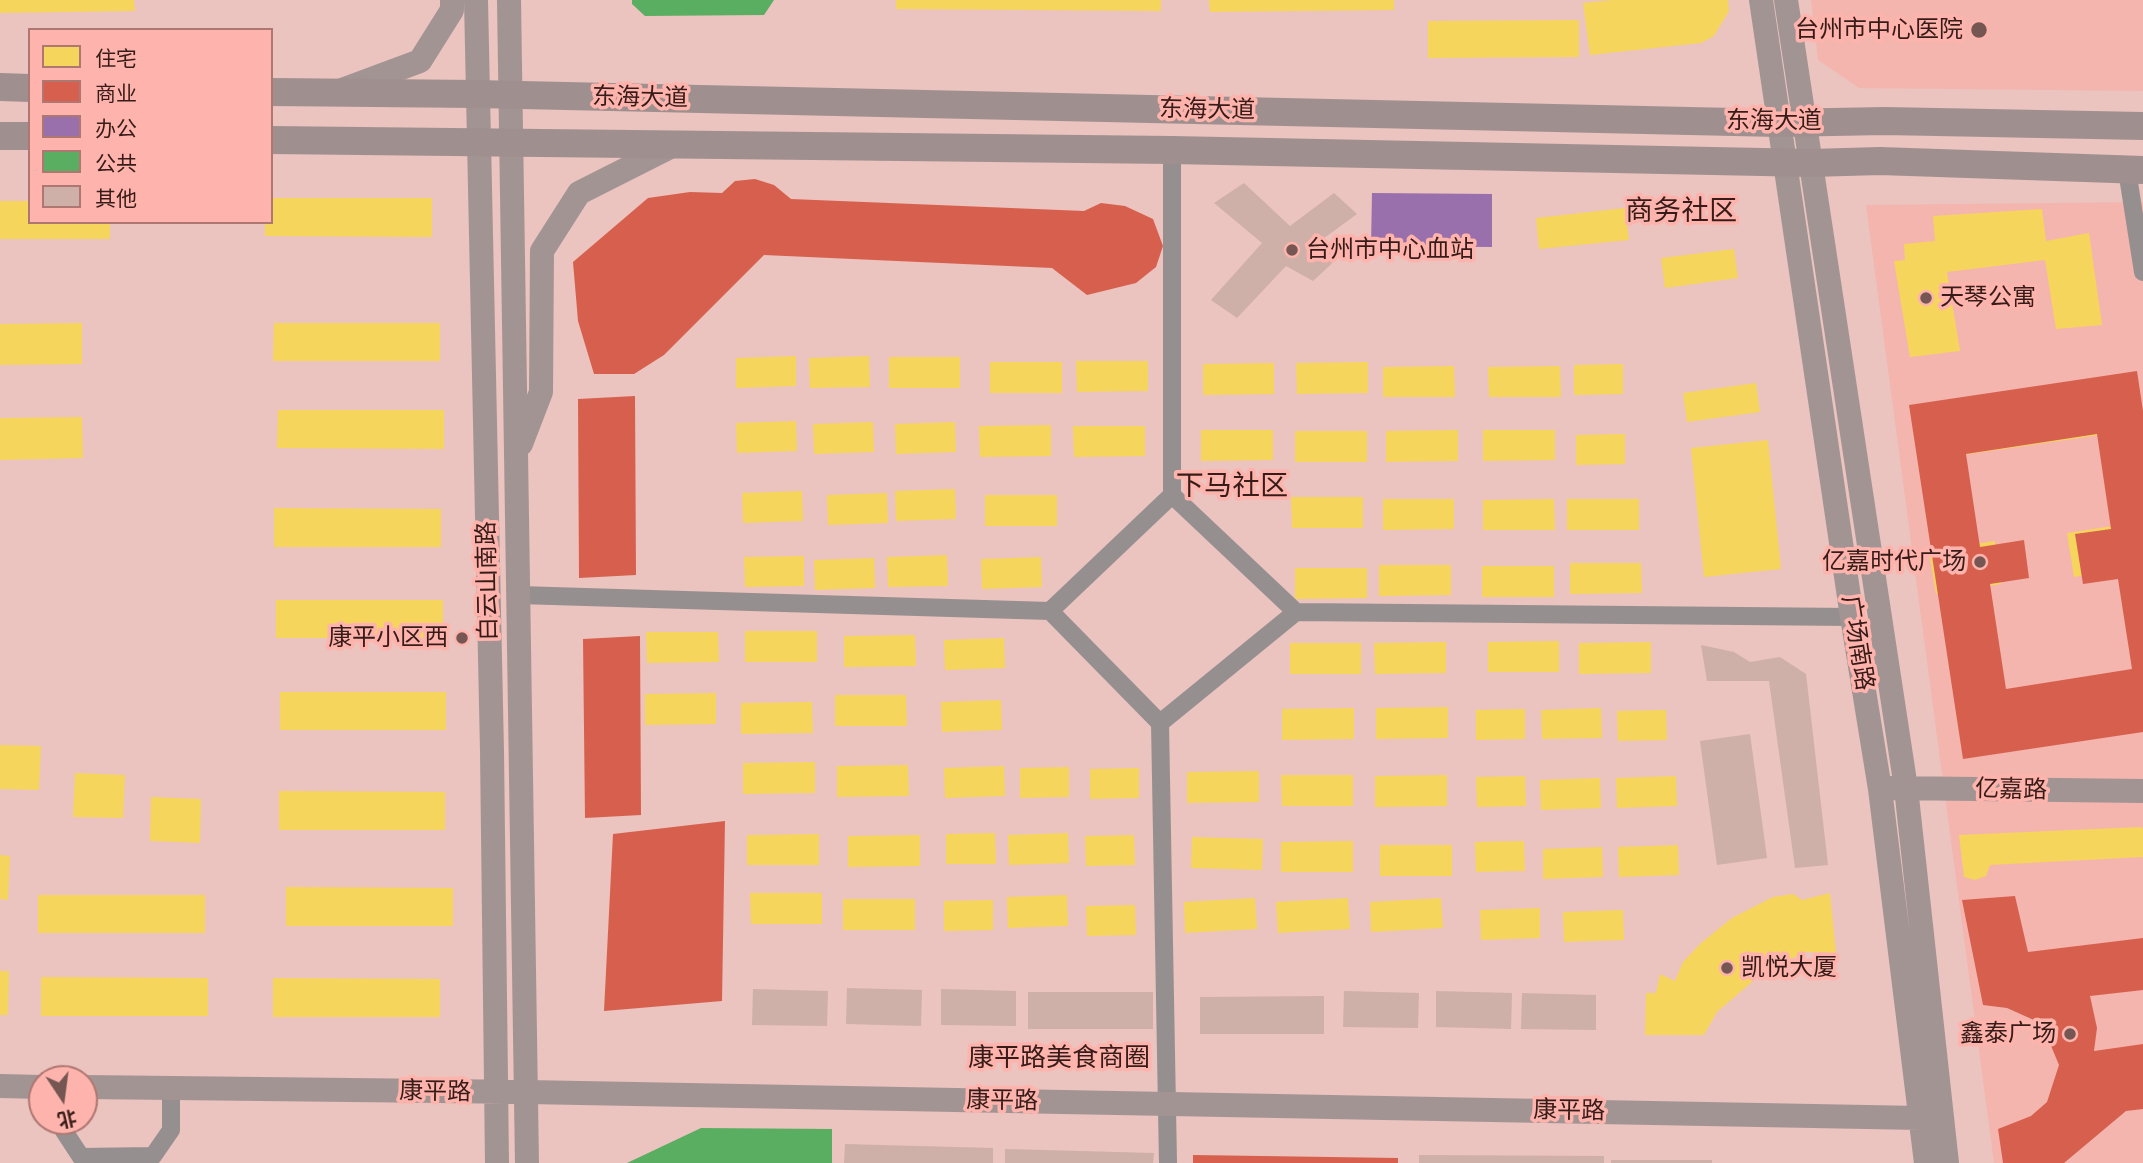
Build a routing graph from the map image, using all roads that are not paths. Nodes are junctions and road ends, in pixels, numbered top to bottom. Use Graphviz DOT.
graph roads {
  1 [pos="452,0"];
  2 [pos="476,0"];
  3 [pos="509,0"];
  4 [pos="1761,0"];
  5 [pos="1786,0"];
  6 [pos="0,87"];
  7 [pos="28,88"];
  8 [pos="273,92"];
  9 [pos="334,93"];
  10 [pos="477,94"];
  11 [pos="510,95"];
  12 [pos="1791,122"];
  13 [pos="2143,126"];
  14 [pos="0,136"];
  15 [pos="28,136"];
  16 [pos="273,140"];
  17 [pos="478,144"];
  18 [pos="511,144"];
  19 [pos="676,144"];
  20 [pos="1172,150"];
  21 [pos="1798,163"];
  22 [pos="2135,170"];
  23 [pos="2143,272"];
  24 [pos="517,454"];
  25 [pos="1172,495"];
  26 [pos="519,595"];
  27 [pos="1050,611"];
  28 [pos="1296,612"];
  29 [pos="1852,617"];
  30 [pos="1160,723"];
  31 [pos="1906,788"];
  32 [pos="1880,789"];
  33 [pos="2143,791"];
  34 [pos="0,1086"];
  35 [pos="28,1087"];
  36 [pos="98,1087"];
  37 [pos="171,1088"];
  38 [pos="527,1092"];
  39 [pos="497,1093"];
  40 [pos="1167,1104"];
  41 [pos="1920,1118"];
  42 [pos="67,1135"];
  43 [pos="498,1163"];
  44 [pos="527,1163"];
  45 [pos="1168,1163"];
  46 [pos="1926,1163"];
  47 [pos="1947,1163"];
  1 -- 9 [label="main road"];
  2 -- 10 [label="main road, 白云山南路"];
  3 -- 11 [label="main road, 白云山南路"];
  4 -- 12 [label="main road, 广场南路"];
  5 -- 12 [label="main road, 广场南路"];
  6 -- 7 [label="main road"];
  8 -- 9 [label="main road, 东海大道"];
  9 -- 10 [label="main road, 东海大道"];
  10 -- 11 [label="main road, 东海大道"];
  10 -- 17 [label="main road, 白云山南路"];
  11 -- 12 [label="main road, 东海大道"];
  11 -- 18 [label="main road, 白云山南路"];
  12 -- 13 [label="main road, 东海大道"];
  12 -- 21 [label="main road, 广场南路"];
  14 -- 15 [label="main road"];
  16 -- 17 [label="main road, 东海大道"];
  17 -- 18 [label="main road, 东海大道"];
  17 -- 39 [label="main road, 白云山南路"];
  18 -- 19 [label="main road, 东海大道"];
  18 -- 24 [label="main road, 白云山南路"];
  19 -- 20 [label="main road, 东海大道"];
  19 -- 24 [label="main road"];
  20 -- 21 [label="main road, 东海大道"];
  20 -- 25 [label="street"];
  21 -- 22 [label="main road, 东海大道"];
  21 -- 29 [label="main road, 广场南路"];
  21 -- 31 [label="main road, 广场南路"];
  22 -- 23 [label="street"];
  24 -- 26 [label="main road, 白云山南路"];
  25 -- 27 [label="street"];
  25 -- 28 [label="street"];
  26 -- 27 [label="street"];
  26 -- 38 [label="main road, 白云山南路"];
  27 -- 30 [label="street"];
  28 -- 29 [label="street"];
  28 -- 30 [label="street"];
  29 -- 32 [label="main road, 广场南路"];
  30 -- 40 [label="street"];
  31 -- 32 [label="main road, 亿嘉路"];
  31 -- 33 [label="main road, 亿嘉路"];
  31 -- 47 [label="main road, 广场南路"];
  32 -- 41 [label="main road, 广场南路"];
  34 -- 35 [label="main road"];
  36 -- 37 [label="main road, 康平路"];
  37 -- 39 [label="main road, 康平路"];
  37 -- 42 [label="street"];
  38 -- 39 [label="main road, 康平路"];
  38 -- 40 [label="main road, 康平路"];
  38 -- 44 [label="main road, 白云山南路"];
  39 -- 43 [label="main road, 白云山南路"];
  40 -- 41 [label="main road, 康平路"];
  40 -- 45 [label="street"];
  41 -- 46 [label="main road, 广场南路"];
}
